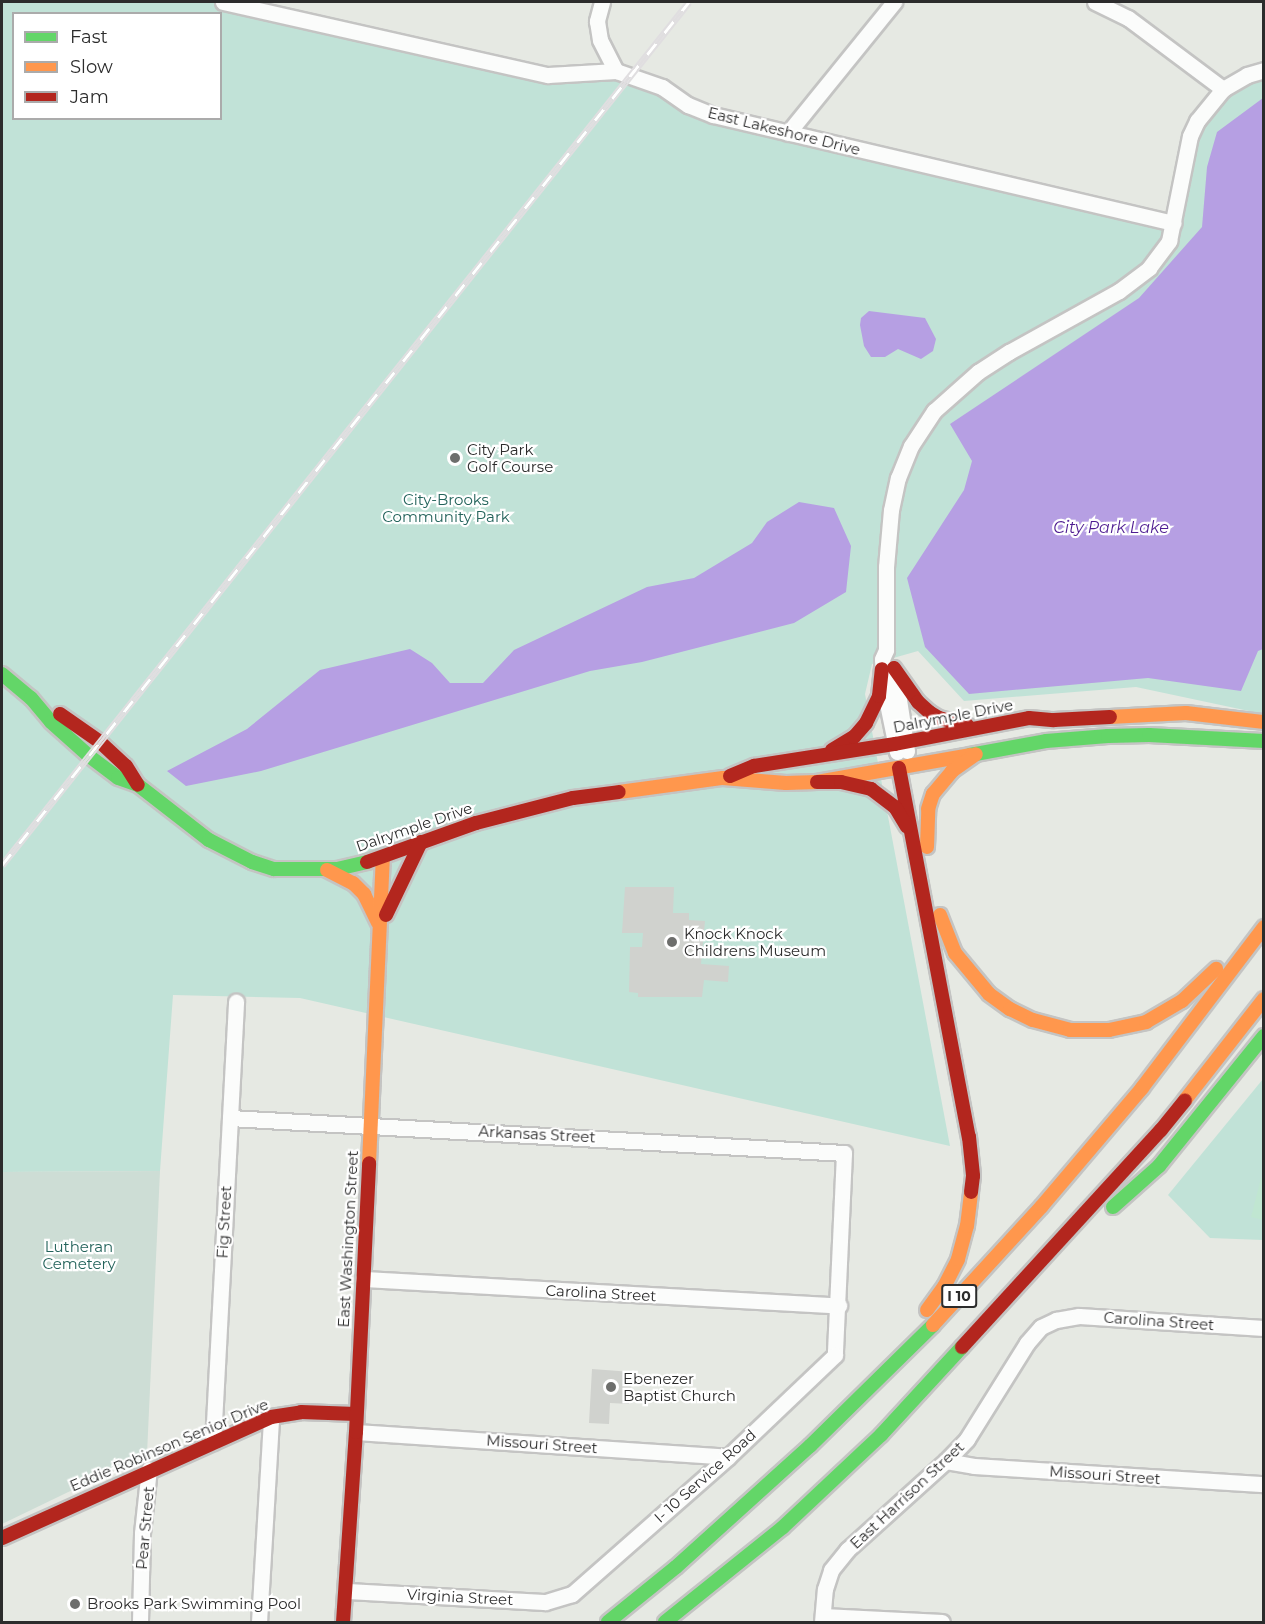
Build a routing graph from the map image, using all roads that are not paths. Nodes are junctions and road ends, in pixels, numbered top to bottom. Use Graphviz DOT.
graph roads {
  1 [pos="223,2"];
  2 [pos="602,2"];
  3 [pos="894,2"];
  4 [pos="1095,2"];
  5 [pos="245,4"];
  6 [pos="1263,70"];
  7 [pos="616,71"];
  8 [pos="1222,88"];
  9 [pos="788,133"];
  10 [pos="1174,224"];
  11 [pos="888,669"];
  12 [pos="2,674"];
  13 [pos="1054,720"];
  14 [pos="1263,722"];
  15 [pos="978,727"];
  16 [pos="1263,741"];
  17 [pos="976,754"];
  18 [pos="902,755"];
  19 [pos="819,757"];
  20 [pos="723,778"];
  21 [pos="817,782"];
  22 [pos="913,838"];
  23 [pos="421,842"];
  24 [pos="927,847"];
  25 [pos="383,858"];
  26 [pos="327,870"];
  27 [pos="1263,916"];
  28 [pos="1263,927"];
  29 [pos="380,930"];
  30 [pos="1263,999"];
  31 [pos="236,1002"];
  32 [pos="1263,1036"];
  33 [pos="230,1118"];
  34 [pos="369,1124"];
  35 [pos="1067,1233"];
  36 [pos="363,1279"];
  37 [pos="839,1306"];
  38 [pos="1056,1320"];
  39 [pos="1263,1328"];
  40 [pos="846,1412"];
  41 [pos="356,1414"];
  42 [pos="271,1417"];
  43 [pos="356,1432"];
  44 [pos="213,1442"];
  45 [pos="728,1456"];
  46 [pos="946,1461"];
  47 [pos="149,1469"];
  48 [pos="1263,1484"];
  49 [pos="2,1538"];
  50 [pos="346,1591"];
  51 [pos="572,1594"];
  52 [pos="822,1619"];
  53 [pos="140,1623"];
  54 [pos="259,1623"];
  55 [pos="343,1623"];
  56 [pos="608,1623"];
  57 [pos="665,1623"];
  58 [pos="942,1623"];
  1 -- 5 [label="street, East Lakeshore Drive"];
  2 -- 7 [label="street"];
  3 -- 9 [label="street"];
  4 -- 8 [label="street"];
  5 -- 7 [label="street, East Lakeshore Drive"];
  6 -- 8 [label="street"];
  7 -- 9 [label="street, East Lakeshore Drive"];
  8 -- 10 [label="street"];
  9 -- 10 [label="street, East Lakeshore Drive"];
  10 -- 11 [label="street"];
  11 -- 15 [label="main road"];
  11 -- 18 [label="street"];
  11 -- 19 [label="main road"];
  12 -- 26 [label="main road, Dalrymple Drive"];
  13 -- 14 [label="main road, Dalrymple Drive"];
  13 -- 15 [label="main road, Dalrymple Drive"];
  13 -- 18 [label="main road"];
  15 -- 18 [label="main road, Dalrymple Drive"];
  16 -- 17 [label="main road, Dalrymple Drive"];
  17 -- 18 [label="main road, Dalrymple Drive"];
  17 -- 24 [label="main road"];
  18 -- 19 [label="main road, Dalrymple Drive"];
  18 -- 21 [label="main road, Dalrymple Drive"];
  18 -- 22 [label="main road"];
  18 -- 24 [label="main road"];
  19 -- 20 [label="main road, Dalrymple Drive"];
  20 -- 21 [label="main road, Dalrymple Drive"];
  20 -- 23 [label="main road, Dalrymple Drive"];
  21 -- 22 [label="main road"];
  22 -- 40 [label="main road"];
  23 -- 25 [label="main road, Dalrymple Drive"];
  23 -- 29 [label="main road"];
  24 -- 27 [label="main road"];
  25 -- 26 [label="main road, Dalrymple Drive"];
  25 -- 29 [label="main road, East Washington Street"];
  26 -- 29 [label="main road"];
  28 -- 40 [label="main road, I 10"];
  29 -- 34 [label="main road, East Washington Street"];
  30 -- 35 [label="main road, I 10"];
  31 -- 33 [label="street, Fig Street"];
  32 -- 35 [label="main road"];
  33 -- 34 [label="street, Arkansas Street"];
  33 -- 44 [label="street, Fig Street"];
  34 -- 36 [label="main road, East Washington Street"];
  34 -- 37 [label="street, Arkansas Street"];
  35 -- 57 [label="main road, I 10"];
  36 -- 37 [label="street, Carolina Street"];
  36 -- 41 [label="main road, East Washington Street"];
  37 -- 45 [label="street, I- 10 Service Road"];
  38 -- 39 [label="street, Carolina Street"];
  38 -- 46 [label="street, East Harrison Street"];
  40 -- 56 [label="main road, I 10"];
  41 -- 42 [label="main road, Eddie Robinson Senior Drive"];
  41 -- 43 [label="main road, East Washington Street"];
  42 -- 44 [label="main road, Eddie Robinson Senior Drive"];
  42 -- 54 [label="street"];
  43 -- 45 [label="street, Missouri Street"];
  43 -- 50 [label="main road, East Washington Street"];
  44 -- 47 [label="main road, Eddie Robinson Senior Drive"];
  45 -- 51 [label="street, I- 10 Service Road"];
  46 -- 48 [label="street, Missouri Street"];
  46 -- 52 [label="street, East Harrison Street"];
  47 -- 49 [label="main road, Eddie Robinson Senior Drive"];
  47 -- 53 [label="street, Pear Street"];
  50 -- 51 [label="street, Virginia Street"];
  50 -- 55 [label="main road, East Washington Street"];
  52 -- 58 [label="street"];
}
